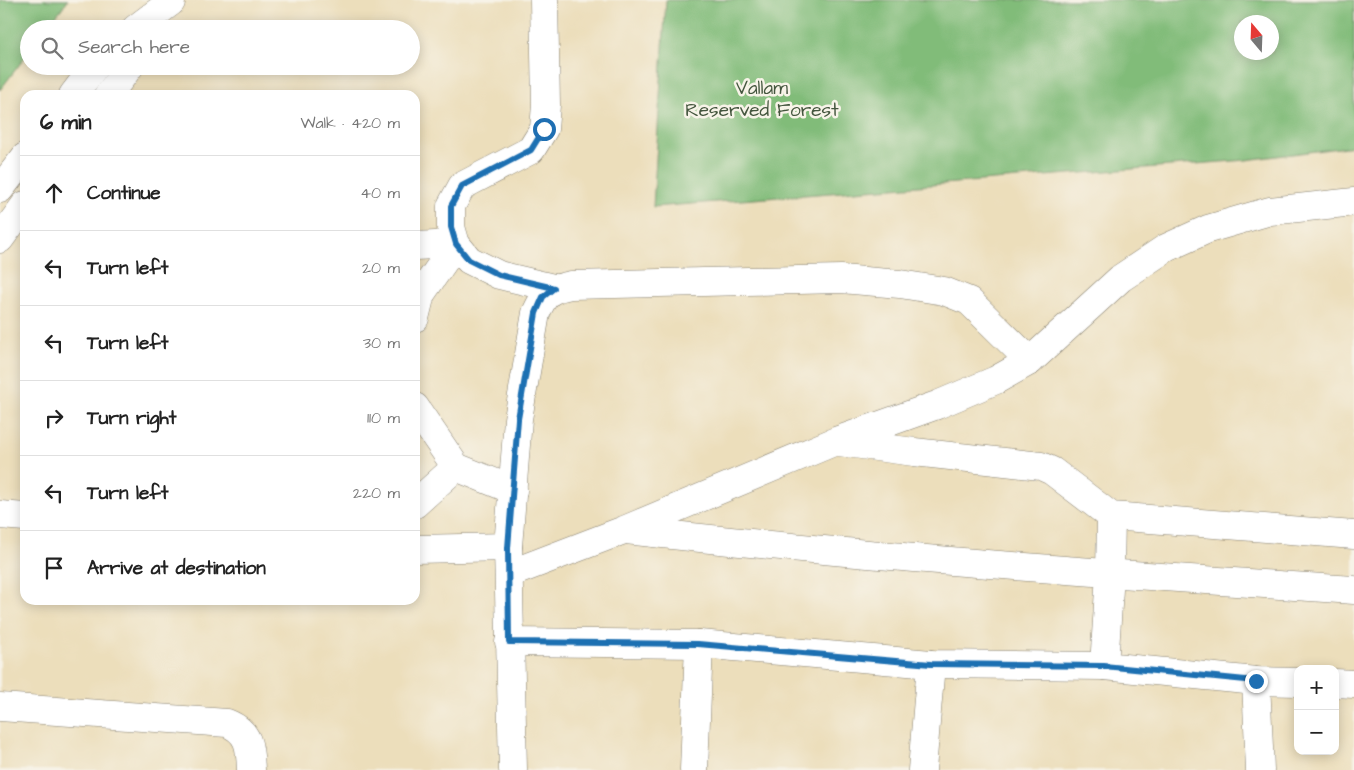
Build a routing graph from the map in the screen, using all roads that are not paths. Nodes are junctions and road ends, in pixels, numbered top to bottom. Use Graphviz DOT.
graph roads {
  1 [pos="544,0"];
  2 [pos="174,1"];
  3 [pos="148,20"];
  4 [pos="161,20"];
  5 [pos="88,75"];
  6 [pos="123,75"];
  7 [pos="77,90"];
  8 [pos="112,90"];
  9 [pos="20,164"];
  10 [pos="0,190"];
  11 [pos="1354,202"];
  12 [pos="20,212"];
  13 [pos="0,239"];
  14 [pos="456,244"];
  15 [pos="420,246"];
  16 [pos="554,288"];
  17 [pos="420,298"];
  18 [pos="1030,361"];
  19 [pos="420,414"];
  20 [pos="836,441"];
  21 [pos="456,467"];
  22 [pos="513,490"];
  23 [pos="420,499"];
  24 [pos="0,515"];
  25 [pos="1111,516"];
  26 [pos="20,517"];
  27 [pos="624,530"];
  28 [pos="1354,535"];
  29 [pos="420,549"];
  30 [pos="508,561"];
  31 [pos="1110,574"];
  32 [pos="1354,590"];
  33 [pos="509,642"];
  34 [pos="698,644"];
  35 [pos="931,664"];
  36 [pos="1104,666"];
  37 [pos="1256,681"];
  38 [pos="1294,682"];
  39 [pos="1339,683"];
  40 [pos="1354,684"];
  41 [pos="0,707"];
  42 [pos="251,770"];
  43 [pos="513,770"];
  44 [pos="694,770"];
  45 [pos="922,770"];
  46 [pos="1260,770"];
  1 -- 14 [label="street"];
  2 -- 3 [label="street"];
  2 -- 4 [label="street"];
  5 -- 7 [label="street"];
  6 -- 8 [label="street"];
  9 -- 10 [label="street"];
  11 -- 18 [label="street"];
  12 -- 13 [label="street"];
  14 -- 15 [label="street"];
  14 -- 16 [label="street"];
  14 -- 17 [label="street"];
  16 -- 18 [label="street"];
  16 -- 22 [label="street"];
  18 -- 20 [label="street"];
  19 -- 21 [label="street"];
  20 -- 25 [label="street"];
  20 -- 27 [label="street"];
  21 -- 22 [label="street"];
  21 -- 23 [label="street"];
  22 -- 30 [label="street"];
  24 -- 26 [label="street"];
  25 -- 28 [label="street"];
  25 -- 31 [label="street"];
  27 -- 30 [label="street"];
  27 -- 31 [label="street"];
  29 -- 30 [label="street"];
  30 -- 33 [label="street"];
  31 -- 32 [label="street"];
  31 -- 36 [label="street"];
  33 -- 34 [label="street"];
  33 -- 43 [label="street"];
  34 -- 35 [label="street"];
  34 -- 44 [label="street"];
  35 -- 36 [label="street"];
  35 -- 45 [label="street"];
  36 -- 37 [label="street"];
  37 -- 38 [label="street"];
  37 -- 46 [label="street"];
  39 -- 40 [label="street"];
  41 -- 42 [label="street"];
}
